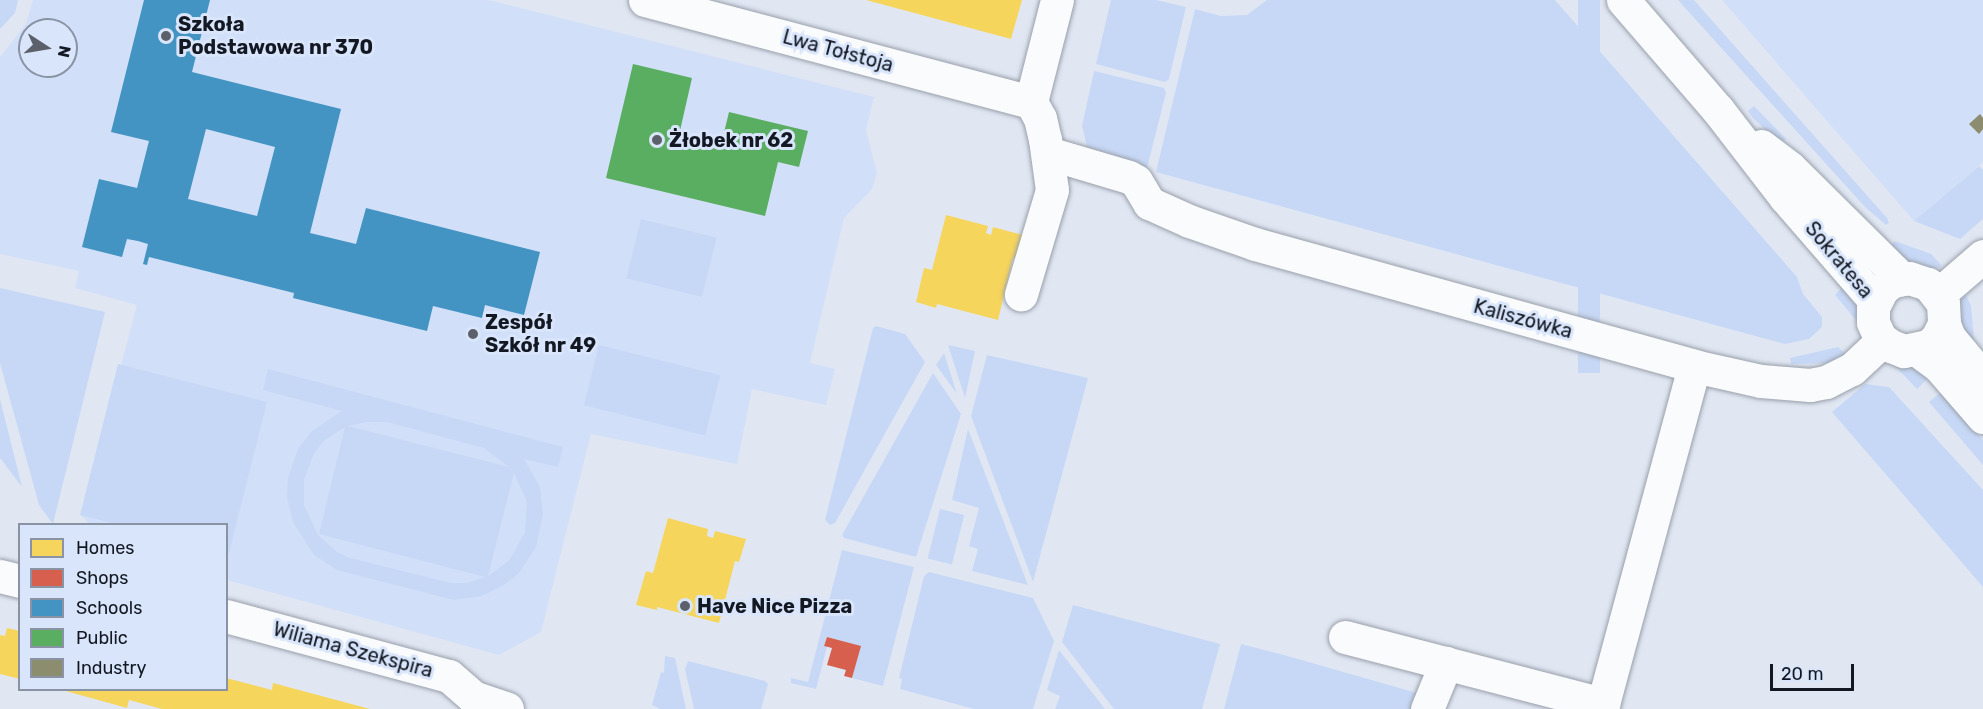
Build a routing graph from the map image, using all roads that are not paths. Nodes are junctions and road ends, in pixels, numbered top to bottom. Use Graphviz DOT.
graph roads {
  1 [pos="645,0"];
  2 [pos="1057,0"];
  3 [pos="1623,0"];
  4 [pos="1032,102"];
  5 [pos="1718,110"];
  6 [pos="1048,153"];
  7 [pos="1983,256"];
  8 [pos="1902,279"];
  9 [pos="1021,294"];
  10 [pos="1875,301"];
  11 [pos="1942,309"];
  12 [pos="1883,340"];
  13 [pos="1917,350"];
  14 [pos="1695,366"];
  15 [pos="1983,378"];
  16 [pos="1983,417"];
  17 [pos="0,576"];
  18 [pos="18,581"];
  19 [pos="228,617"];
  20 [pos="1345,637"];
  21 [pos="1446,663"];
  22 [pos="507,709"];
  23 [pos="1427,709"];
  1 -- 4 [label="street, Lwa Tołstoja"];
  2 -- 4 [label="street"];
  3 -- 5 [label="street, Sokratesa"];
  4 -- 6 [label="street"];
  5 -- 8 [label="street, Sokratesa"];
  5 -- 10 [label="street, Sokratesa"];
  6 -- 9 [label="street"];
  6 -- 14 [label="street, Kaliszówka"];
  7 -- 11 [label="street"];
  8 -- 10 [label="street"];
  8 -- 11 [label="street, Sokratesa"];
  10 -- 12 [label="street, Sokratesa"];
  11 -- 13 [label="street"];
  11 -- 15 [label="street, Sokratesa"];
  12 -- 13 [label="street"];
  12 -- 14 [label="street, Kaliszówka"];
  13 -- 16 [label="street"];
  14 -- 21 [label="street"];
  17 -- 18 [label="street"];
  19 -- 22 [label="street, Wiliama Szekspira"];
  20 -- 21 [label="street"];
  21 -- 23 [label="street"];
}
